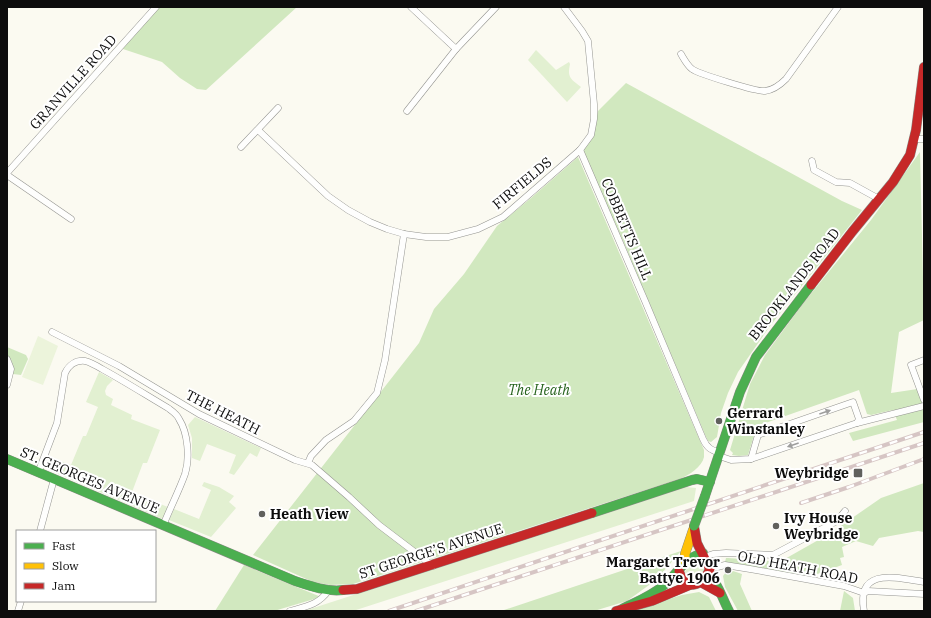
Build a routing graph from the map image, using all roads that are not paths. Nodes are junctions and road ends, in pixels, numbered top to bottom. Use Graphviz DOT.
graph roads {
  1 [pos="156,7"];
  2 [pos="411,7"];
  3 [pos="496,7"];
  4 [pos="564,7"];
  5 [pos="838,7"];
  6 [pos="456,49"];
  7 [pos="681,54"];
  8 [pos="924,67"];
  9 [pos="278,108"];
  10 [pos="407,111"];
  11 [pos="258,130"];
  12 [pos="914,139"];
  13 [pos="924,139"];
  14 [pos="241,147"];
  15 [pos="580,150"];
  16 [pos="812,161"];
  17 [pos="7,174"];
  18 [pos="879,199"];
  19 [pos="71,219"];
  20 [pos="404,234"];
  21 [pos="52,332"];
  22 [pos="7,359"];
  23 [pos="924,360"];
  24 [pos="7,386"];
  25 [pos="924,400"];
  26 [pos="924,406"];
  27 [pos="857,423"];
  28 [pos="720,455"];
  29 [pos="751,459"];
  30 [pos="7,460"];
  31 [pos="308,463"];
  32 [pos="38,473"];
  33 [pos="54,479"];
  34 [pos="710,482"];
  35 [pos="845,511"];
  36 [pos="163,526"];
  37 [pos="694,526"];
  38 [pos="40,530"];
  39 [pos="704,555"];
  40 [pos="685,561"];
  41 [pos="433,566"];
  42 [pos="679,572"];
  43 [pos="710,572"];
  44 [pos="924,582"];
  45 [pos="702,583"];
  46 [pos="690,585"];
  47 [pos="329,590"];
  48 [pos="720,593"];
  49 [pos="864,593"];
  50 [pos="924,594"];
  51 [pos="619,610"];
  52 [pos="290,611"];
  53 [pos="728,611"];
  54 [pos="864,611"];
  1 -- 17 [label="street, GRANVILLE ROAD"];
  2 -- 6 [label="street"];
  3 -- 6 [label="street"];
  4 -- 15 [label="street"];
  5 -- 7 [label="street"];
  6 -- 10 [label="street"];
  8 -- 12 [label="main road, BROOKLANDS ROAD"];
  9 -- 11 [label="street"];
  11 -- 14 [label="street"];
  11 -- 20 [label="street, FIRFIELDS"];
  12 -- 13 [label="street"];
  12 -- 18 [label="main road, BROOKLANDS ROAD"];
  15 -- 20 [label="street, FIRFIELDS"];
  15 -- 28 [label="street, COBBETTS HILL"];
  16 -- 18 [label="street"];
  17 -- 19 [label="street"];
  18 -- 28 [label="main road, BROOKLANDS ROAD"];
  20 -- 31 [label="street"];
  21 -- 31 [label="street, THE HEATH"];
  22 -- 24 [label="street"];
  23 -- 25 [label="street"];
  26 -- 27 [label="street"];
  27 -- 29 [label="street, one-way"];
  29 -- 27 [label="street, one-way"];
  28 -- 29 [label="street"];
  28 -- 34 [label="main road, BROOKLANDS ROAD"];
  30 -- 32 [label="main road, ST. GEORGES AVENUE"];
  31 -- 41 [label="street, THE HEATH"];
  32 -- 33 [label="main road, ST. GEORGES AVENUE"];
  32 -- 36 [label="street"];
  33 -- 36 [label="main road, ST. GEORGES AVENUE"];
  33 -- 38 [label="street"];
  34 -- 37 [label="main road, BROOKLANDS ROAD, bridge"];
  34 -- 41 [label="main road, ST GEORGE’S AVENUE"];
  35 -- 39 [label="street"];
  36 -- 47 [label="main road, ST GEORGE’S AVENUE"];
  37 -- 39 [label="main road"];
  37 -- 40 [label="main road, BROOKLANDS ROAD"];
  39 -- 40 [label="main road"];
  39 -- 43 [label="main road"];
  40 -- 42 [label="main road"];
  41 -- 47 [label="main road, ST GEORGE’S AVENUE"];
  42 -- 46 [label="main road"];
  42 -- 51 [label="main road"];
  43 -- 45 [label="main road"];
  43 -- 48 [label="main road"];
  43 -- 49 [label="street, OLD HEATH ROAD"];
  44 -- 49 [label="street"];
  45 -- 46 [label="main road"];
  45 -- 48 [label="main road"];
  46 -- 51 [label="main road"];
  47 -- 52 [label="street"];
  48 -- 53 [label="main road"];
  49 -- 50 [label="street"];
  49 -- 54 [label="street, OLD HEATH ROAD"];
}
